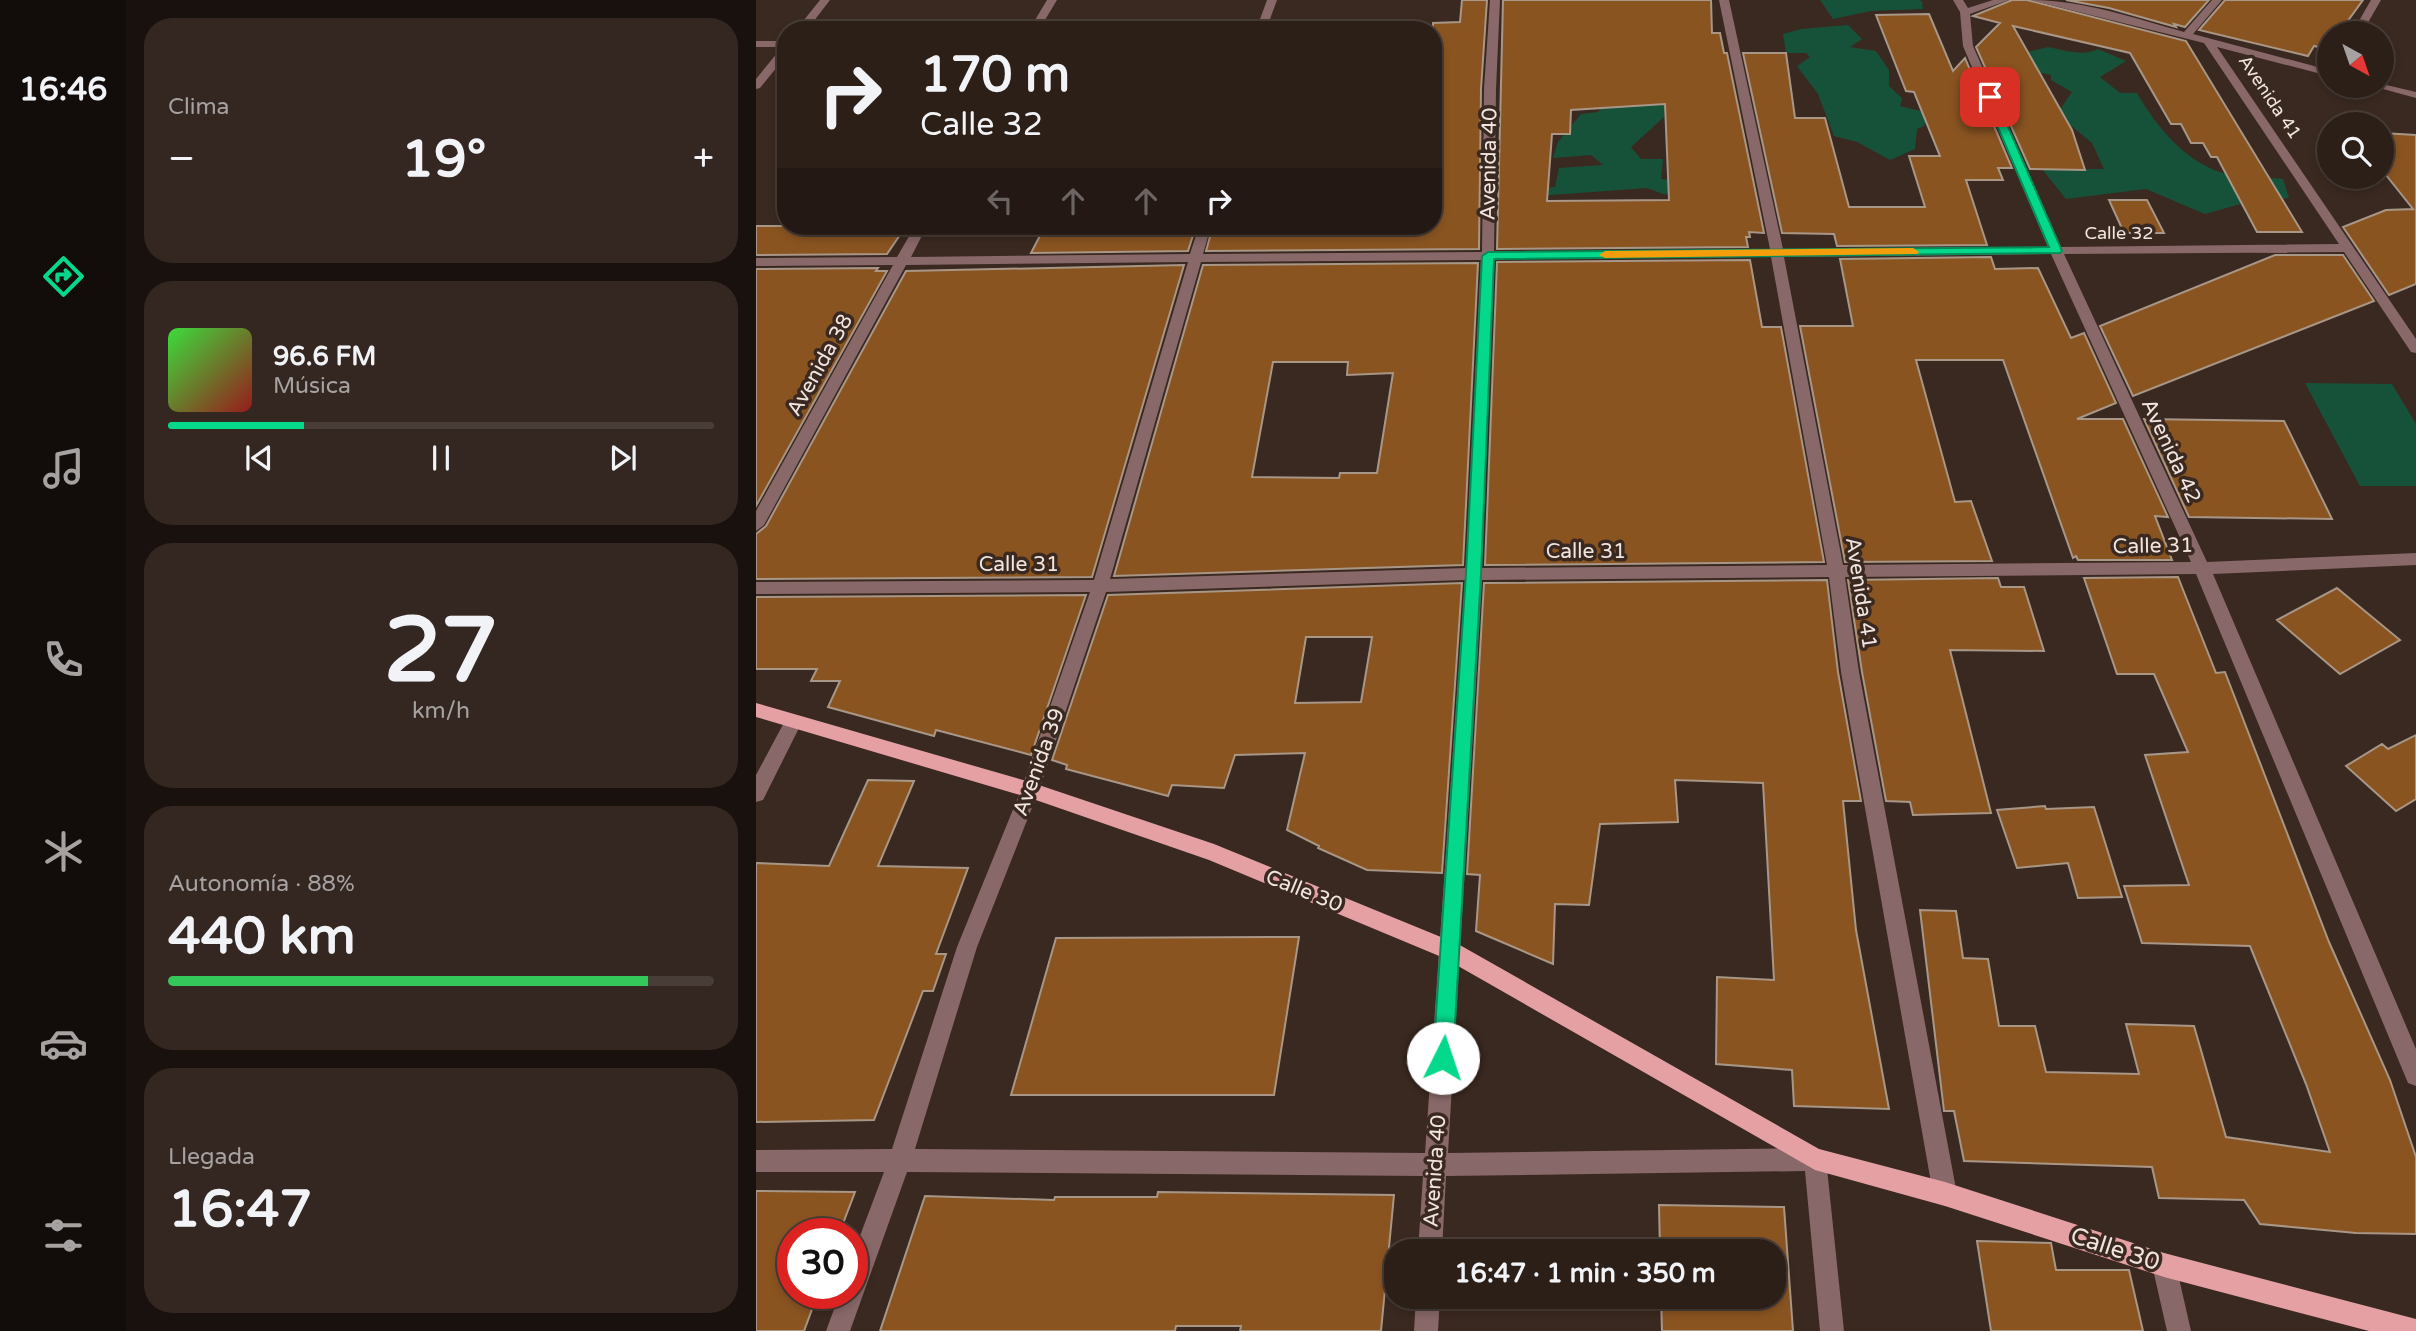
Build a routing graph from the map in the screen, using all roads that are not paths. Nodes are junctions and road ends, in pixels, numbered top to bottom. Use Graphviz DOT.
graph roads {
  1 [pos="825,0"];
  2 [pos="1052,0"];
  3 [pos="1272,0"];
  4 [pos="1494,0"];
  5 [pos="1724,0"];
  6 [pos="2004,0"];
  7 [pos="2035,0"];
  8 [pos="2217,0"];
  9 [pos="2375,0"];
  10 [pos="1962,6"];
  11 [pos="808,21"];
  12 [pos="1039,21"];
  13 [pos="1264,21"];
  14 [pos="2364,21"];
  15 [pos="2187,36"];
  16 [pos="2208,41"];
  17 [pos="756,44"];
  18 [pos="777,45"];
  19 [pos="777,58"];
  20 [pos="2317,70"];
  21 [pos="756,86"];
  22 [pos="2394,90"];
  23 [pos="2416,95"];
  24 [pos="916,235"];
  25 [pos="1202,235"];
  26 [pos="2349,248"];
  27 [pos="2056,251"];
  28 [pos="1777,253"];
  29 [pos="1488,256"];
  30 [pos="1196,258"];
  31 [pos="901,260"];
  32 [pos="756,262"];
  33 [pos="2416,349"];
  34 [pos="756,525"];
  35 [pos="2416,559"];
  36 [pos="2202,568"];
  37 [pos="1836,571"];
  38 [pos="1474,574"];
  39 [pos="1100,586"];
  40 [pos="756,588"];
  41 [pos="756,710"];
  42 [pos="793,722"];
  43 [pos="1030,790"];
  44 [pos="756,794"];
  45 [pos="1451,951"];
  46 [pos="2416,1075"];
  47 [pos="1815,1159"];
  48 [pos="900,1160"];
  49 [pos="756,1161"];
  50 [pos="1435,1165"];
  51 [pos="1945,1194"];
  52 [pos="1431,1239"];
  53 [pos="868,1248"];
  54 [pos="2164,1265"];
  55 [pos="846,1309"];
  56 [pos="1427,1309"];
  57 [pos="838,1331"];
  58 [pos="1426,1331"];
  59 [pos="1832,1331"];
  60 [pos="2179,1331"];
  61 [pos="2416,1331"];
  1 -- 11 [label="street"];
  2 -- 12 [label="street"];
  3 -- 13 [label="street"];
  4 -- 29 [label="street, Avenida 40"];
  5 -- 28 [label="street, Avenida 41"];
  6 -- 10 [label="street"];
  7 -- 15 [label="street"];
  8 -- 15 [label="street"];
  9 -- 14 [label="street"];
  10 -- 27 [label="street, Avenida 42"];
  15 -- 16 [label="street"];
  16 -- 20 [label="street"];
  16 -- 26 [label="street, Avenida 41"];
  17 -- 18 [label="street"];
  19 -- 21 [label="street"];
  22 -- 23 [label="street"];
  24 -- 31 [label="street, Avenida 38"];
  25 -- 30 [label="street, Avenida 39"];
  26 -- 27 [label="street, Calle 32"];
  26 -- 33 [label="street, Avenida 41"];
  27 -- 28 [label="street, Calle 32"];
  27 -- 36 [label="street, Avenida 42"];
  28 -- 29 [label="street, Calle 32"];
  28 -- 37 [label="street, Avenida 41"];
  29 -- 30 [label="street, Calle 32"];
  29 -- 38 [label="street, Avenida 40"];
  30 -- 31 [label="street, Calle 32"];
  30 -- 39 [label="street, Avenida 39"];
  31 -- 32 [label="street, Calle 32"];
  31 -- 34 [label="street, Avenida 38"];
  35 -- 36 [label="street, Calle 31"];
  36 -- 37 [label="street, Calle 31"];
  36 -- 46 [label="street, Avenida 42"];
  37 -- 38 [label="street, Calle 31"];
  37 -- 51 [label="street, Avenida 41"];
  38 -- 39 [label="street, Calle 31"];
  38 -- 45 [label="street, Avenida 40"];
  39 -- 40 [label="street, Calle 31"];
  39 -- 43 [label="street, Avenida 39"];
  41 -- 42 [label="main road, Calle 30"];
  42 -- 43 [label="main road, Calle 30"];
  42 -- 44 [label="street"];
  43 -- 45 [label="main road, Calle 30"];
  43 -- 48 [label="street, Avenida 39"];
  45 -- 47 [label="main road, Calle 30"];
  45 -- 50 [label="street, Avenida 40"];
  47 -- 50 [label="street, Calle 30"];
  47 -- 51 [label="main road, Calle 30"];
  47 -- 59 [label="street"];
  48 -- 49 [label="street, Calle 30"];
  48 -- 50 [label="street, Calle 30"];
  48 -- 53 [label="street, Avenida 39"];
  50 -- 52 [label="street, Avenida 40"];
  51 -- 54 [label="main road, Calle 30"];
  54 -- 60 [label="street"];
  54 -- 61 [label="main road, Calle 30"];
  55 -- 57 [label="street, Avenida 39"];
  56 -- 58 [label="street"];
}
